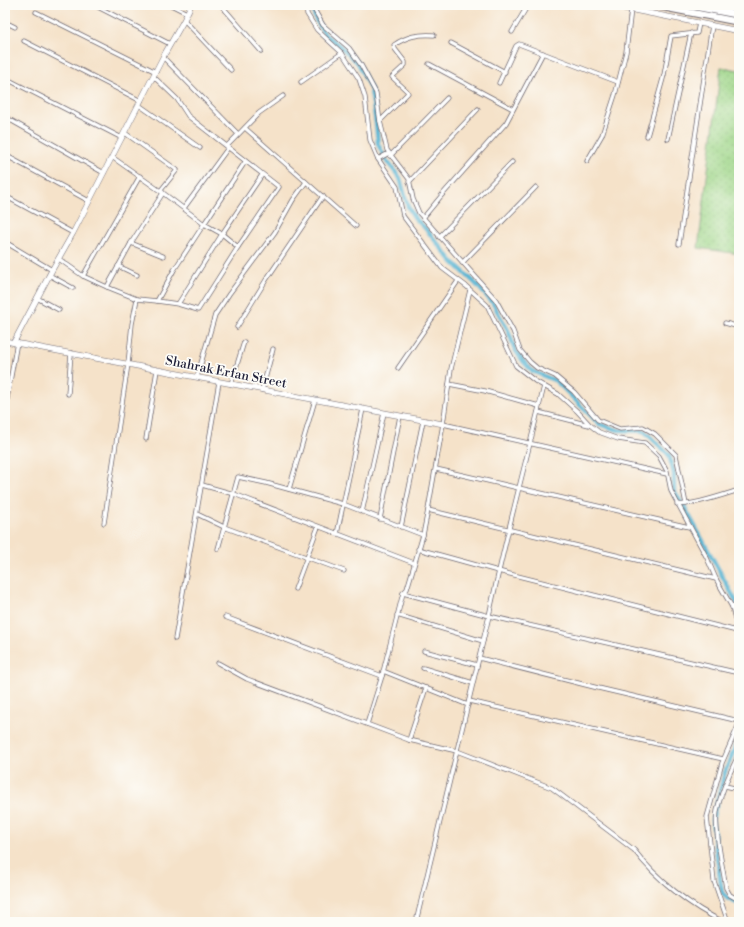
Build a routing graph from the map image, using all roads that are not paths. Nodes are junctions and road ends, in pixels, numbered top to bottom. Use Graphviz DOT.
graph roads {
  1 [pos="94,5"];
  2 [pos="171,5"];
  3 [pos="190,5"];
  4 [pos="221,5"];
  5 [pos="306,5"];
  6 [pos="314,5"];
  7 [pos="528,5"];
  8 [pos="608,5"];
  9 [pos="652,5"];
  10 [pos="687,5"];
  11 [pos="722,5"];
  12 [pos="739,8"];
  13 [pos="631,9"];
  14 [pos="36,12"];
  15 [pos="187,13"];
  16 [pos="714,14"];
  17 [pos="739,15"];
  18 [pos="184,20"];
  19 [pos="5,22"];
  20 [pos="739,22"];
  21 [pos="699,23"];
  22 [pos="712,26"];
  23 [pos="15,27"];
  24 [pos="739,31"];
  25 [pos="512,32"];
  26 [pos="691,34"];
  27 [pos="434,35"];
  28 [pos="24,41"];
  29 [pos="451,43"];
  30 [pos="170,44"];
  31 [pos="261,51"];
  32 [pos="342,53"];
  33 [pos="543,53"];
  34 [pos="163,57"];
  35 [pos="429,64"];
  36 [pos="231,70"];
  37 [pos="505,72"];
  38 [pos="155,74"];
  39 [pos="5,78"];
  40 [pos="300,82"];
  41 [pos="618,82"];
  42 [pos="499,83"];
  43 [pos="283,96"];
  44 [pos="447,98"];
  45 [pos="140,103"];
  46 [pos="478,108"];
  47 [pos="513,109"];
  48 [pos="5,117"];
  49 [pos="380,120"];
  50 [pos="245,128"];
  51 [pos="238,134"];
  52 [pos="124,135"];
  53 [pos="648,136"];
  54 [pos="668,139"];
  55 [pos="228,147"];
  56 [pos="200,148"];
  57 [pos="5,155"];
  58 [pos="389,155"];
  59 [pos="112,157"];
  60 [pos="378,159"];
  61 [pos="587,161"];
  62 [pos="245,162"];
  63 [pos="512,162"];
  64 [pos="104,174"];
  65 [pos="262,175"];
  66 [pos="140,176"];
  67 [pos="306,182"];
  68 [pos="409,182"];
  69 [pos="536,187"];
  70 [pos="163,193"];
  71 [pos="5,196"];
  72 [pos="323,196"];
  73 [pos="89,201"];
  74 [pos="184,208"];
  75 [pos="423,218"];
  76 [pos="204,224"];
  77 [pos="356,226"];
  78 [pos="73,234"];
  79 [pos="222,234"];
  80 [pos="439,237"];
  81 [pos="5,242"];
  82 [pos="131,243"];
  83 [pos="679,244"];
  84 [pos="238,247"];
  85 [pos="162,256"];
  86 [pos="59,259"];
  87 [pos="462,263"];
  88 [pos="118,266"];
  89 [pos="51,273"];
  90 [pos="137,274"];
  91 [pos="83,276"];
  92 [pos="458,281"];
  93 [pos="107,287"];
  94 [pos="73,288"];
  95 [pos="470,290"];
  96 [pos="37,298"];
  97 [pos="137,299"];
  98 [pos="157,300"];
  99 [pos="495,300"];
  100 [pos="178,304"];
  101 [pos="487,305"];
  102 [pos="59,310"];
  103 [pos="725,323"];
  104 [pos="237,327"];
  105 [pos="739,327"];
  106 [pos="5,341"];
  107 [pos="16,342"];
  108 [pos="244,342"];
  109 [pos="273,349"];
  110 [pos="71,353"];
  111 [pos="128,364"];
  112 [pos="398,368"];
  113 [pos="157,370"];
  114 [pos="197,377"];
  115 [pos="219,382"];
  116 [pos="231,384"];
  117 [pos="449,384"];
  118 [pos="544,386"];
  119 [pos="262,390"];
  120 [pos="68,394"];
  121 [pos="315,400"];
  122 [pos="540,406"];
  123 [pos="363,409"];
  124 [pos="5,410"];
  125 [pos="538,412"];
  126 [pos="384,413"];
  127 [pos="400,416"];
  128 [pos="422,420"];
  129 [pos="443,424"];
  130 [pos="590,425"];
  131 [pos="146,438"];
  132 [pos="530,444"];
  133 [pos="436,469"];
  134 [pos="667,474"];
  135 [pos="202,486"];
  136 [pos="289,489"];
  137 [pos="520,489"];
  138 [pos="739,490"];
  139 [pos="234,494"];
  140 [pos="342,504"];
  141 [pos="686,504"];
  142 [pos="679,505"];
  143 [pos="428,510"];
  144 [pos="362,512"];
  145 [pos="196,514"];
  146 [pos="380,520"];
  147 [pos="104,523"];
  148 [pos="224,527"];
  149 [pos="318,527"];
  150 [pos="401,527"];
  151 [pos="689,527"];
  152 [pos="509,530"];
  153 [pos="337,534"];
  154 [pos="423,535"];
  155 [pos="218,549"];
  156 [pos="418,550"];
  157 [pos="307,557"];
  158 [pos="414,563"];
  159 [pos="344,571"];
  160 [pos="498,571"];
  161 [pos="716,579"];
  162 [pos="296,589"];
  163 [pos="402,593"];
  164 [pos="736,606"];
  165 [pos="397,615"];
  166 [pos="489,616"];
  167 [pos="225,617"];
  168 [pos="738,633"];
  169 [pos="175,639"];
  170 [pos="483,641"];
  171 [pos="424,651"];
  172 [pos="479,658"];
  173 [pos="218,663"];
  174 [pos="477,665"];
  175 [pos="423,668"];
  176 [pos="383,671"];
  177 [pos="739,674"];
  178 [pos="382,676"];
  179 [pos="473,683"];
  180 [pos="426,688"];
  181 [pos="468,703"];
  182 [pos="739,720"];
  183 [pos="367,724"];
  184 [pos="739,724"];
  185 [pos="409,740"];
  186 [pos="457,751"];
  187 [pos="739,754"];
  188 [pos="723,759"];
  189 [pos="725,786"];
  190 [pos="739,788"];
  191 [pos="739,900"];
  192 [pos="416,922"];
  193 [pos="724,922"];
  194 [pos="728,922"];
  1 -- 30 [label="street"];
  2 -- 15 [label="street"];
  3 -- 15 [label="street"];
  4 -- 31 [label="street"];
  5 -- 32 [label="street"];
  6 -- 49 [label="street"];
  7 -- 25 [label="street"];
  8 -- 13 [label="street"];
  9 -- 16 [label="highway"];
  10 -- 16 [label="highway"];
  11 -- 12 [label="street"];
  13 -- 21 [label="street"];
  13 -- 41 [label="street"];
  14 -- 38 [label="street"];
  15 -- 18 [label="street"];
  16 -- 17 [label="highway"];
  16 -- 20 [label="highway"];
  18 -- 30 [label="street"];
  18 -- 36 [label="street"];
  19 -- 23 [label="street"];
  21 -- 22 [label="street"];
  21 -- 26 [label="street"];
  22 -- 24 [label="street"];
  22 -- 83 [label="street"];
  26 -- 53 [label="street"];
  26 -- 54 [label="street"];
  27 -- 49 [label="street"];
  28 -- 45 [label="street"];
  29 -- 37 [label="street"];
  30 -- 34 [label="street"];
  32 -- 40 [label="street"];
  32 -- 60 [label="street"];
  33 -- 37 [label="street"];
  33 -- 41 [label="street"];
  33 -- 47 [label="street"];
  34 -- 38 [label="street"];
  34 -- 51 [label="street"];
  35 -- 47 [label="street"];
  37 -- 42 [label="street"];
  38 -- 45 [label="street"];
  38 -- 55 [label="street"];
  39 -- 52 [label="street"];
  41 -- 61 [label="street"];
  43 -- 50 [label="street"];
  44 -- 58 [label="street"];
  45 -- 52 [label="street"];
  45 -- 56 [label="street"];
  46 -- 68 [label="street"];
  47 -- 75 [label="street"];
  48 -- 64 [label="street"];
  49 -- 58 [label="street"];
  50 -- 51 [label="street"];
  50 -- 67 [label="street"];
  51 -- 55 [label="street"];
  52 -- 59 [label="street"];
  52 -- 70 [label="street"];
  55 -- 62 [label="street"];
  55 -- 74 [label="street"];
  57 -- 73 [label="street"];
  58 -- 60 [label="street"];
  58 -- 68 [label="street"];
  59 -- 64 [label="street"];
  59 -- 66 [label="street"];
  60 -- 92 [label="street"];
  62 -- 65 [label="street"];
  62 -- 76 [label="street"];
  63 -- 80 [label="street"];
  64 -- 73 [label="street"];
  65 -- 79 [label="street"];
  65 -- 84 [label="street"];
  66 -- 70 [label="street"];
  66 -- 91 [label="street"];
  67 -- 72 [label="street"];
  67 -- 114 [label="street"];
  68 -- 75 [label="street"];
  69 -- 87 [label="street"];
  70 -- 74 [label="street"];
  70 -- 82 [label="street"];
  71 -- 78 [label="street"];
  72 -- 77 [label="street"];
  72 -- 104 [label="street"];
  73 -- 78 [label="street"];
  74 -- 76 [label="street"];
  75 -- 80 [label="street"];
  76 -- 79 [label="street"];
  76 -- 98 [label="street"];
  78 -- 86 [label="street"];
  79 -- 84 [label="street"];
  79 -- 100 [label="street"];
  80 -- 87 [label="street"];
  81 -- 89 [label="street"];
  82 -- 85 [label="street"];
  82 -- 88 [label="street"];
  84 -- 100 [label="street"];
  86 -- 89 [label="street"];
  86 -- 91 [label="street"];
  87 -- 99 [label="street"];
  88 -- 90 [label="street"];
  88 -- 93 [label="street"];
  89 -- 94 [label="street"];
  89 -- 96 [label="street"];
  91 -- 93 [label="street"];
  92 -- 95 [label="street"];
  92 -- 112 [label="street"];
  93 -- 97 [label="street"];
  95 -- 101 [label="street"];
  95 -- 117 [label="street"];
  96 -- 102 [label="street"];
  96 -- 107 [label="street"];
  97 -- 98 [label="street"];
  97 -- 111 [label="street"];
  98 -- 100 [label="street"];
  99 -- 101 [label="street"];
  99 -- 141 [label="street"];
  101 -- 118 [label="street"];
  103 -- 105 [label="street"];
  106 -- 107 [label="street, Shahrak Erfan Street"];
  107 -- 110 [label="street, Shahrak Erfan Street"];
  107 -- 124 [label="street"];
  108 -- 116 [label="street"];
  109 -- 119 [label="street"];
  110 -- 111 [label="street, Shahrak Erfan Street"];
  110 -- 120 [label="street"];
  111 -- 113 [label="street, Shahrak Erfan Street"];
  111 -- 147 [label="street"];
  113 -- 114 [label="street, Shahrak Erfan Street"];
  113 -- 131 [label="street"];
  114 -- 115 [label="street, Shahrak Erfan Street"];
  115 -- 116 [label="street, Shahrak Erfan Street"];
  115 -- 135 [label="street"];
  116 -- 119 [label="street, Shahrak Erfan Street"];
  117 -- 122 [label="street"];
  117 -- 129 [label="street"];
  118 -- 122 [label="street"];
  118 -- 130 [label="street"];
  119 -- 121 [label="street, Shahrak Erfan Street"];
  121 -- 123 [label="street, Shahrak Erfan Street"];
  121 -- 136 [label="street"];
  122 -- 125 [label="street"];
  123 -- 126 [label="street, Shahrak Erfan Street"];
  123 -- 140 [label="street"];
  125 -- 130 [label="street"];
  125 -- 132 [label="street"];
  126 -- 127 [label="street, Shahrak Erfan Street"];
  126 -- 144 [label="street"];
  127 -- 128 [label="street, Shahrak Erfan Street"];
  127 -- 146 [label="street"];
  128 -- 129 [label="street, Shahrak Erfan Street"];
  128 -- 150 [label="street"];
  129 -- 132 [label="street"];
  129 -- 133 [label="street"];
  130 -- 134 [label="street"];
  132 -- 134 [label="street"];
  132 -- 137 [label="street"];
  133 -- 137 [label="street"];
  133 -- 143 [label="street"];
  134 -- 142 [label="street"];
  135 -- 139 [label="street"];
  135 -- 145 [label="street"];
  136 -- 139 [label="street"];
  136 -- 140 [label="street"];
  137 -- 151 [label="street"];
  137 -- 152 [label="street"];
  138 -- 141 [label="street"];
  139 -- 148 [label="street"];
  139 -- 149 [label="street"];
  140 -- 144 [label="street"];
  140 -- 153 [label="street"];
  141 -- 142 [label="street"];
  142 -- 151 [label="street"];
  143 -- 152 [label="street"];
  143 -- 154 [label="street"];
  144 -- 146 [label="street"];
  145 -- 148 [label="street"];
  145 -- 169 [label="street"];
  146 -- 150 [label="street"];
  148 -- 155 [label="street"];
  148 -- 157 [label="street"];
  149 -- 153 [label="street"];
  149 -- 157 [label="street"];
  150 -- 154 [label="street"];
  151 -- 161 [label="street"];
  152 -- 160 [label="street"];
  152 -- 161 [label="street"];
  153 -- 158 [label="street"];
  154 -- 156 [label="street"];
  156 -- 158 [label="street"];
  156 -- 160 [label="street"];
  157 -- 159 [label="street"];
  157 -- 162 [label="street"];
  158 -- 163 [label="street"];
  160 -- 166 [label="street"];
  160 -- 168 [label="street"];
  161 -- 164 [label="street"];
  163 -- 165 [label="street"];
  163 -- 166 [label="street"];
  164 -- 168 [label="street"];
  165 -- 170 [label="street"];
  165 -- 176 [label="street"];
  166 -- 170 [label="street"];
  166 -- 177 [label="street"];
  167 -- 178 [label="street"];
  170 -- 172 [label="street"];
  171 -- 174 [label="street"];
  172 -- 174 [label="street"];
  172 -- 182 [label="street"];
  173 -- 183 [label="street"];
  174 -- 179 [label="street"];
  175 -- 179 [label="street"];
  176 -- 178 [label="street"];
  176 -- 180 [label="street"];
  178 -- 183 [label="street"];
  179 -- 181 [label="street"];
  180 -- 181 [label="street"];
  180 -- 185 [label="street"];
  181 -- 186 [label="street"];
  181 -- 188 [label="street"];
  183 -- 185 [label="street"];
  184 -- 188 [label="street"];
  185 -- 186 [label="street"];
  186 -- 192 [label="street"];
  186 -- 193 [label="street"];
  187 -- 189 [label="street"];
  188 -- 194 [label="street"];
  189 -- 190 [label="street"];
  189 -- 191 [label="street"];
}
